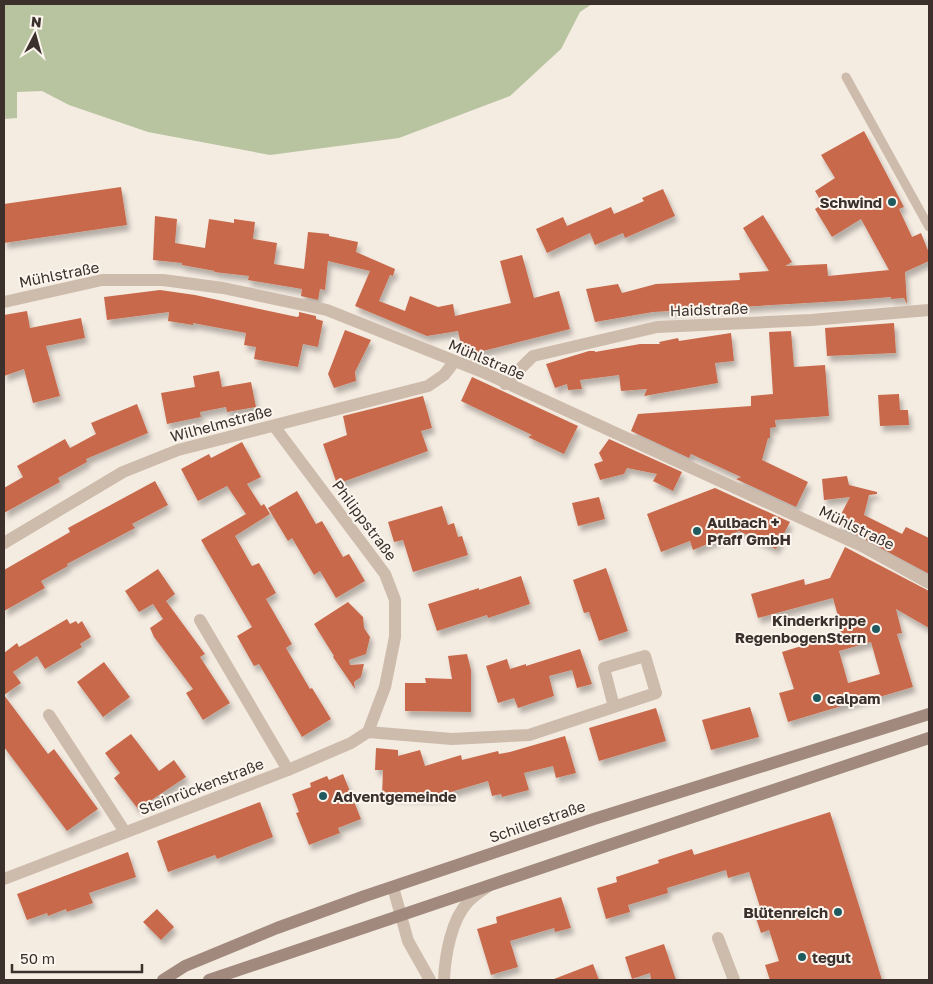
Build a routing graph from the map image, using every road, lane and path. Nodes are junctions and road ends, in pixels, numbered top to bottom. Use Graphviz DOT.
graph roads {
  1 [pos="846,76"];
  2 [pos="929,227"];
  3 [pos="4,302"];
  4 [pos="929,310"];
  5 [pos="454,362"];
  6 [pos="505,384"];
  7 [pos="274,426"];
  8 [pos="4,543"];
  9 [pos="929,583"];
  10 [pos="200,620"];
  11 [pos="614,707"];
  12 [pos="929,714"];
  13 [pos="50,715"];
  14 [pos="368,732"];
  15 [pos="929,738"];
  16 [pos="288,770"];
  17 [pos="125,832"];
  18 [pos="4,879"];
  19 [pos="488,885"];
  20 [pos="392,887"];
  21 [pos="402,916"];
  22 [pos="718,938"];
  23 [pos="163,980"];
  24 [pos="209,980"];
  25 [pos="430,980"];
  26 [pos="444,980"];
  27 [pos="734,980"];
  1 -- 2 [label="lane"];
  3 -- 5 [label="street, Mühlstraße"];
  4 -- 6 [label="street, Haidstraße"];
  5 -- 6 [label="street, Mühlstraße"];
  5 -- 7 [label="street, Wilhelmstraße"];
  6 -- 9 [label="street, Mühlstraße"];
  7 -- 8 [label="street, Wilhelmstraße"];
  7 -- 14 [label="street, Philippstraße"];
  10 -- 16 [label="street, Steinrückenstraße"];
  11 -- 11 [label="street"];
  11 -- 14 [label="street"];
  12 -- 20 [label="main road, Schillerstraße"];
  13 -- 17 [label="street, Steinrückenstraße"];
  14 -- 16 [label="street, Steinrückenstraße"];
  15 -- 19 [label="main road"];
  16 -- 17 [label="street, Steinrückenstraße"];
  17 -- 18 [label="street, Steinrückenstraße"];
  19 -- 21 [label="main road"];
  19 -- 26 [label="street"];
  20 -- 21 [label="street"];
  20 -- 23 [label="main road, Schillerstraße"];
  21 -- 24 [label="main road"];
  21 -- 25 [label="street"];
  22 -- 27 [label="street"];
}
